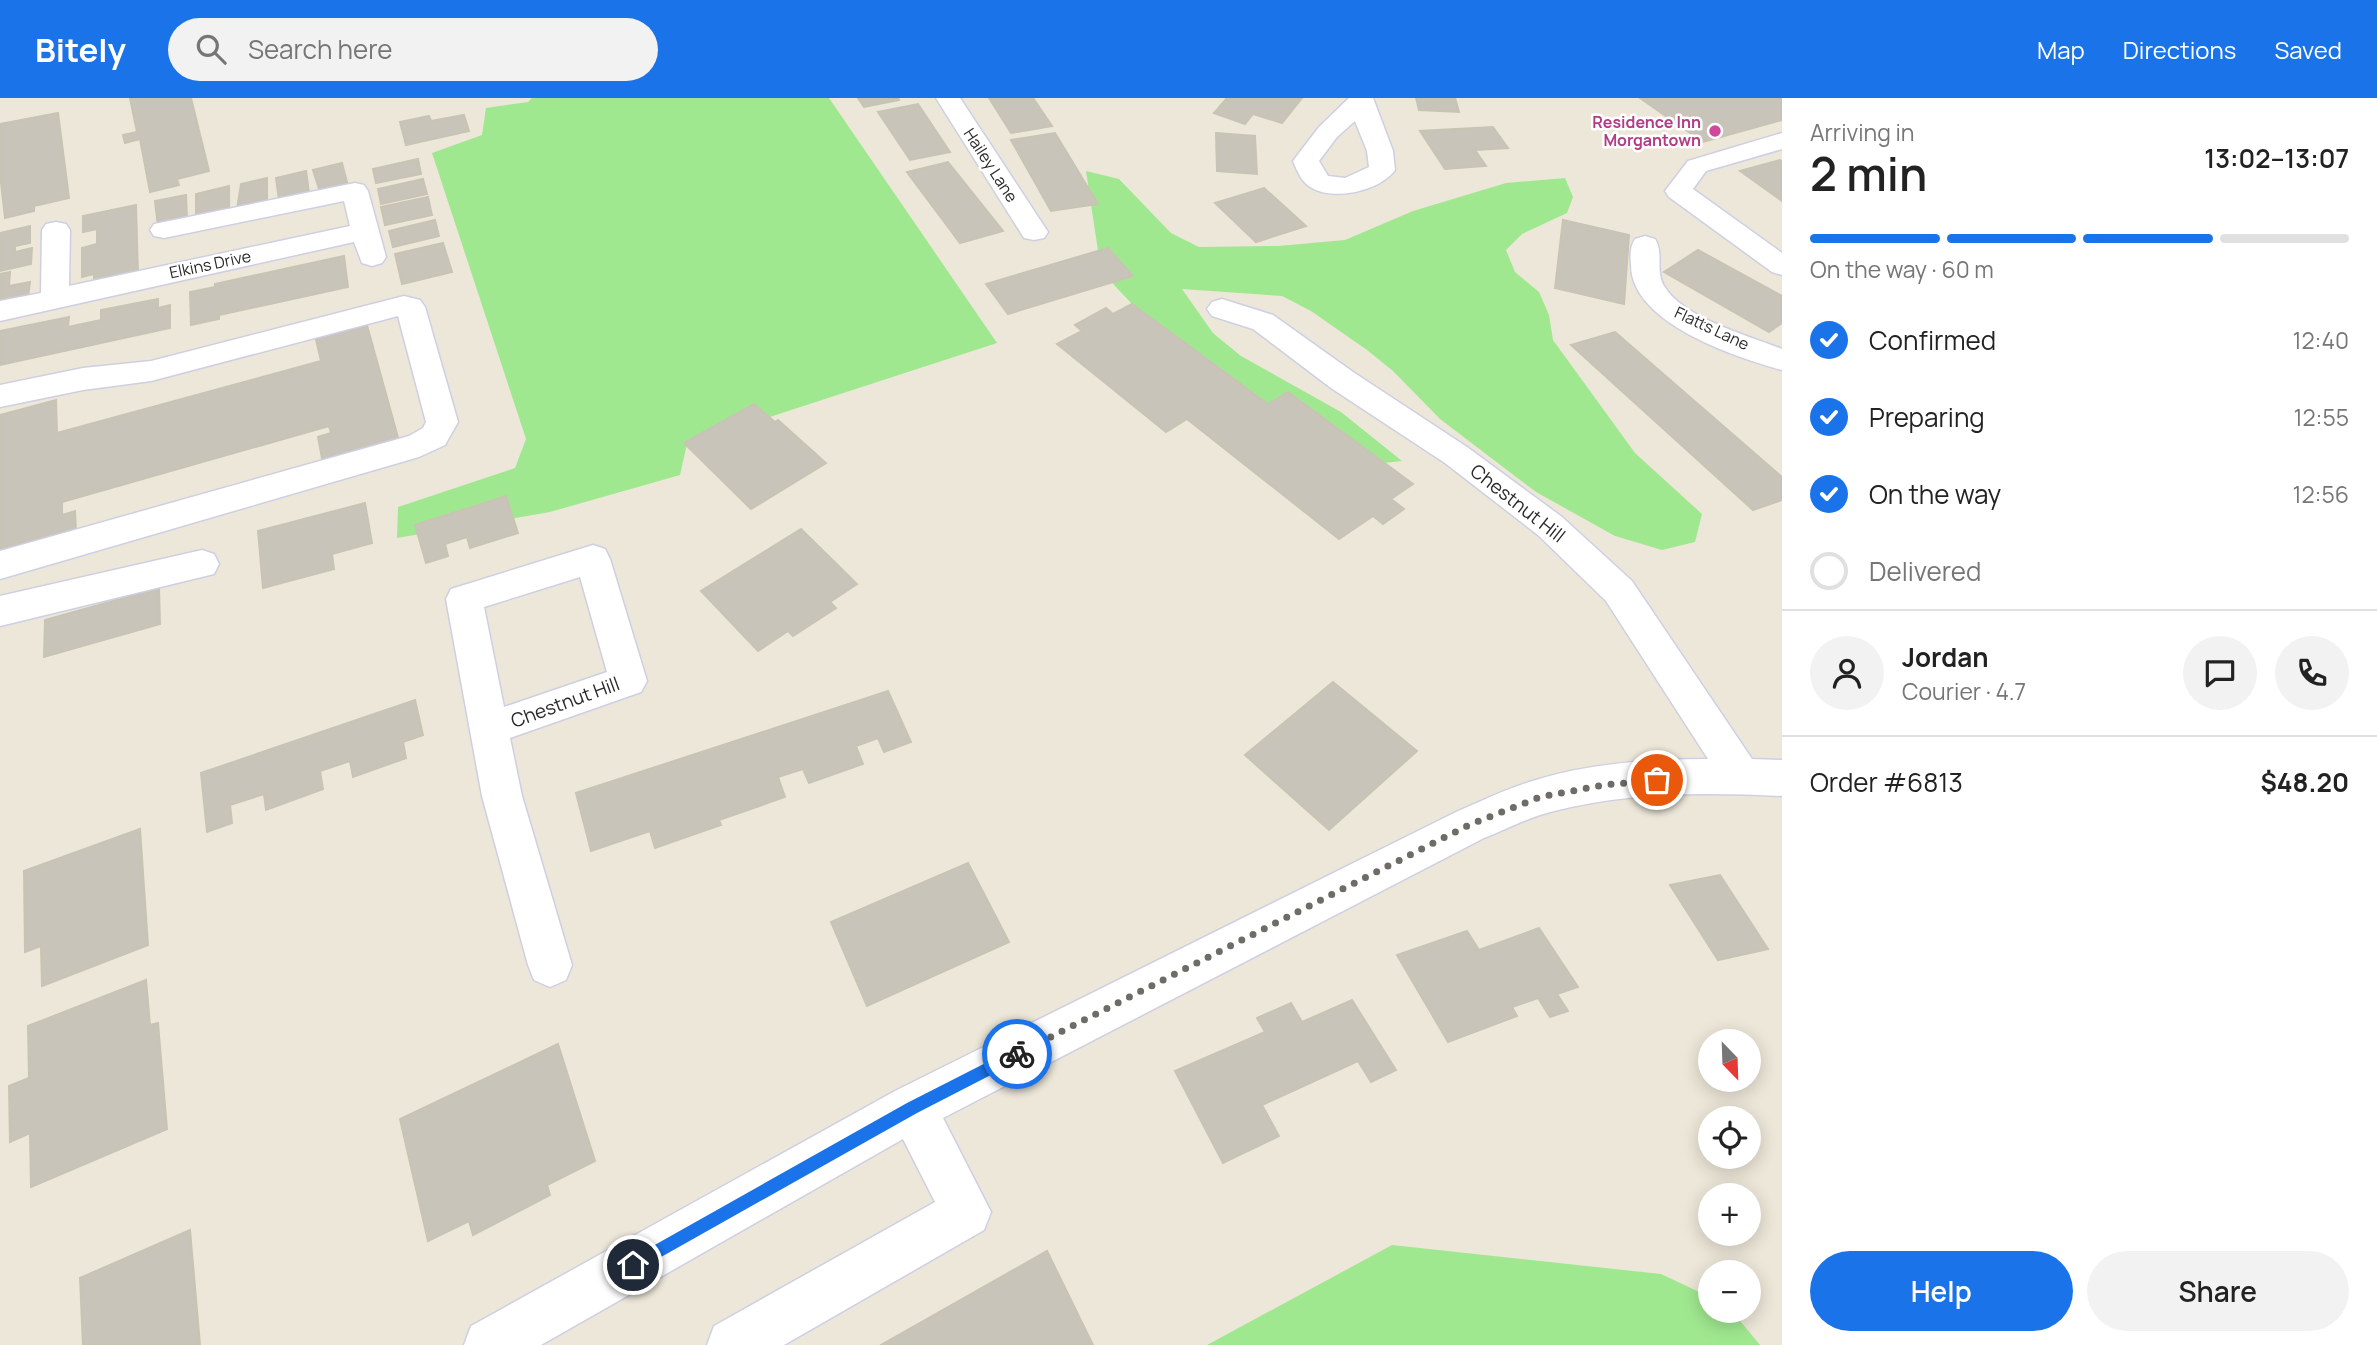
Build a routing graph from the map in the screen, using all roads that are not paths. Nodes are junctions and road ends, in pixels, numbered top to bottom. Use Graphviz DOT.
graph roads {
  1 [pos="948,98"];
  2 [pos="1782,141"];
  3 [pos="56,230"];
  4 [pos="164,230"];
  5 [pos="1034,232"];
  6 [pos="1645,245"];
  7 [pos="1782,266"];
  8 [pos="55,298"];
  9 [pos="1222,309"];
  10 [pos="0,311"];
  11 [pos="1782,360"];
  12 [pos="0,396"];
  13 [pos="202,564"];
  14 [pos="0,565"];
  15 [pos="0,611"];
  16 [pos="489,729"];
  17 [pos="1761,776"];
  18 [pos="550,965"];
  19 [pos="912,1108"];
  20 [pos="490,1345"];
  21 [pos="733,1345"];
  1 -- 5 [label="street, Hailey Lane"];
  2 -- 7 [label="street"];
  3 -- 8 [label="street"];
  4 -- 8 [label="street, Elkins Drive"];
  6 -- 11 [label="street, Flatts Lane"];
  8 -- 10 [label="street, Elkins Drive"];
  9 -- 17 [label="street, Chestnut Hill"];
  12 -- 14 [label="street"];
  13 -- 15 [label="street"];
  16 -- 16 [label="street, Chestnut Hill"];
  16 -- 18 [label="street, Chestnut Hill"];
  17 -- 19 [label="street"];
  19 -- 20 [label="street"];
  19 -- 21 [label="street"];
}
